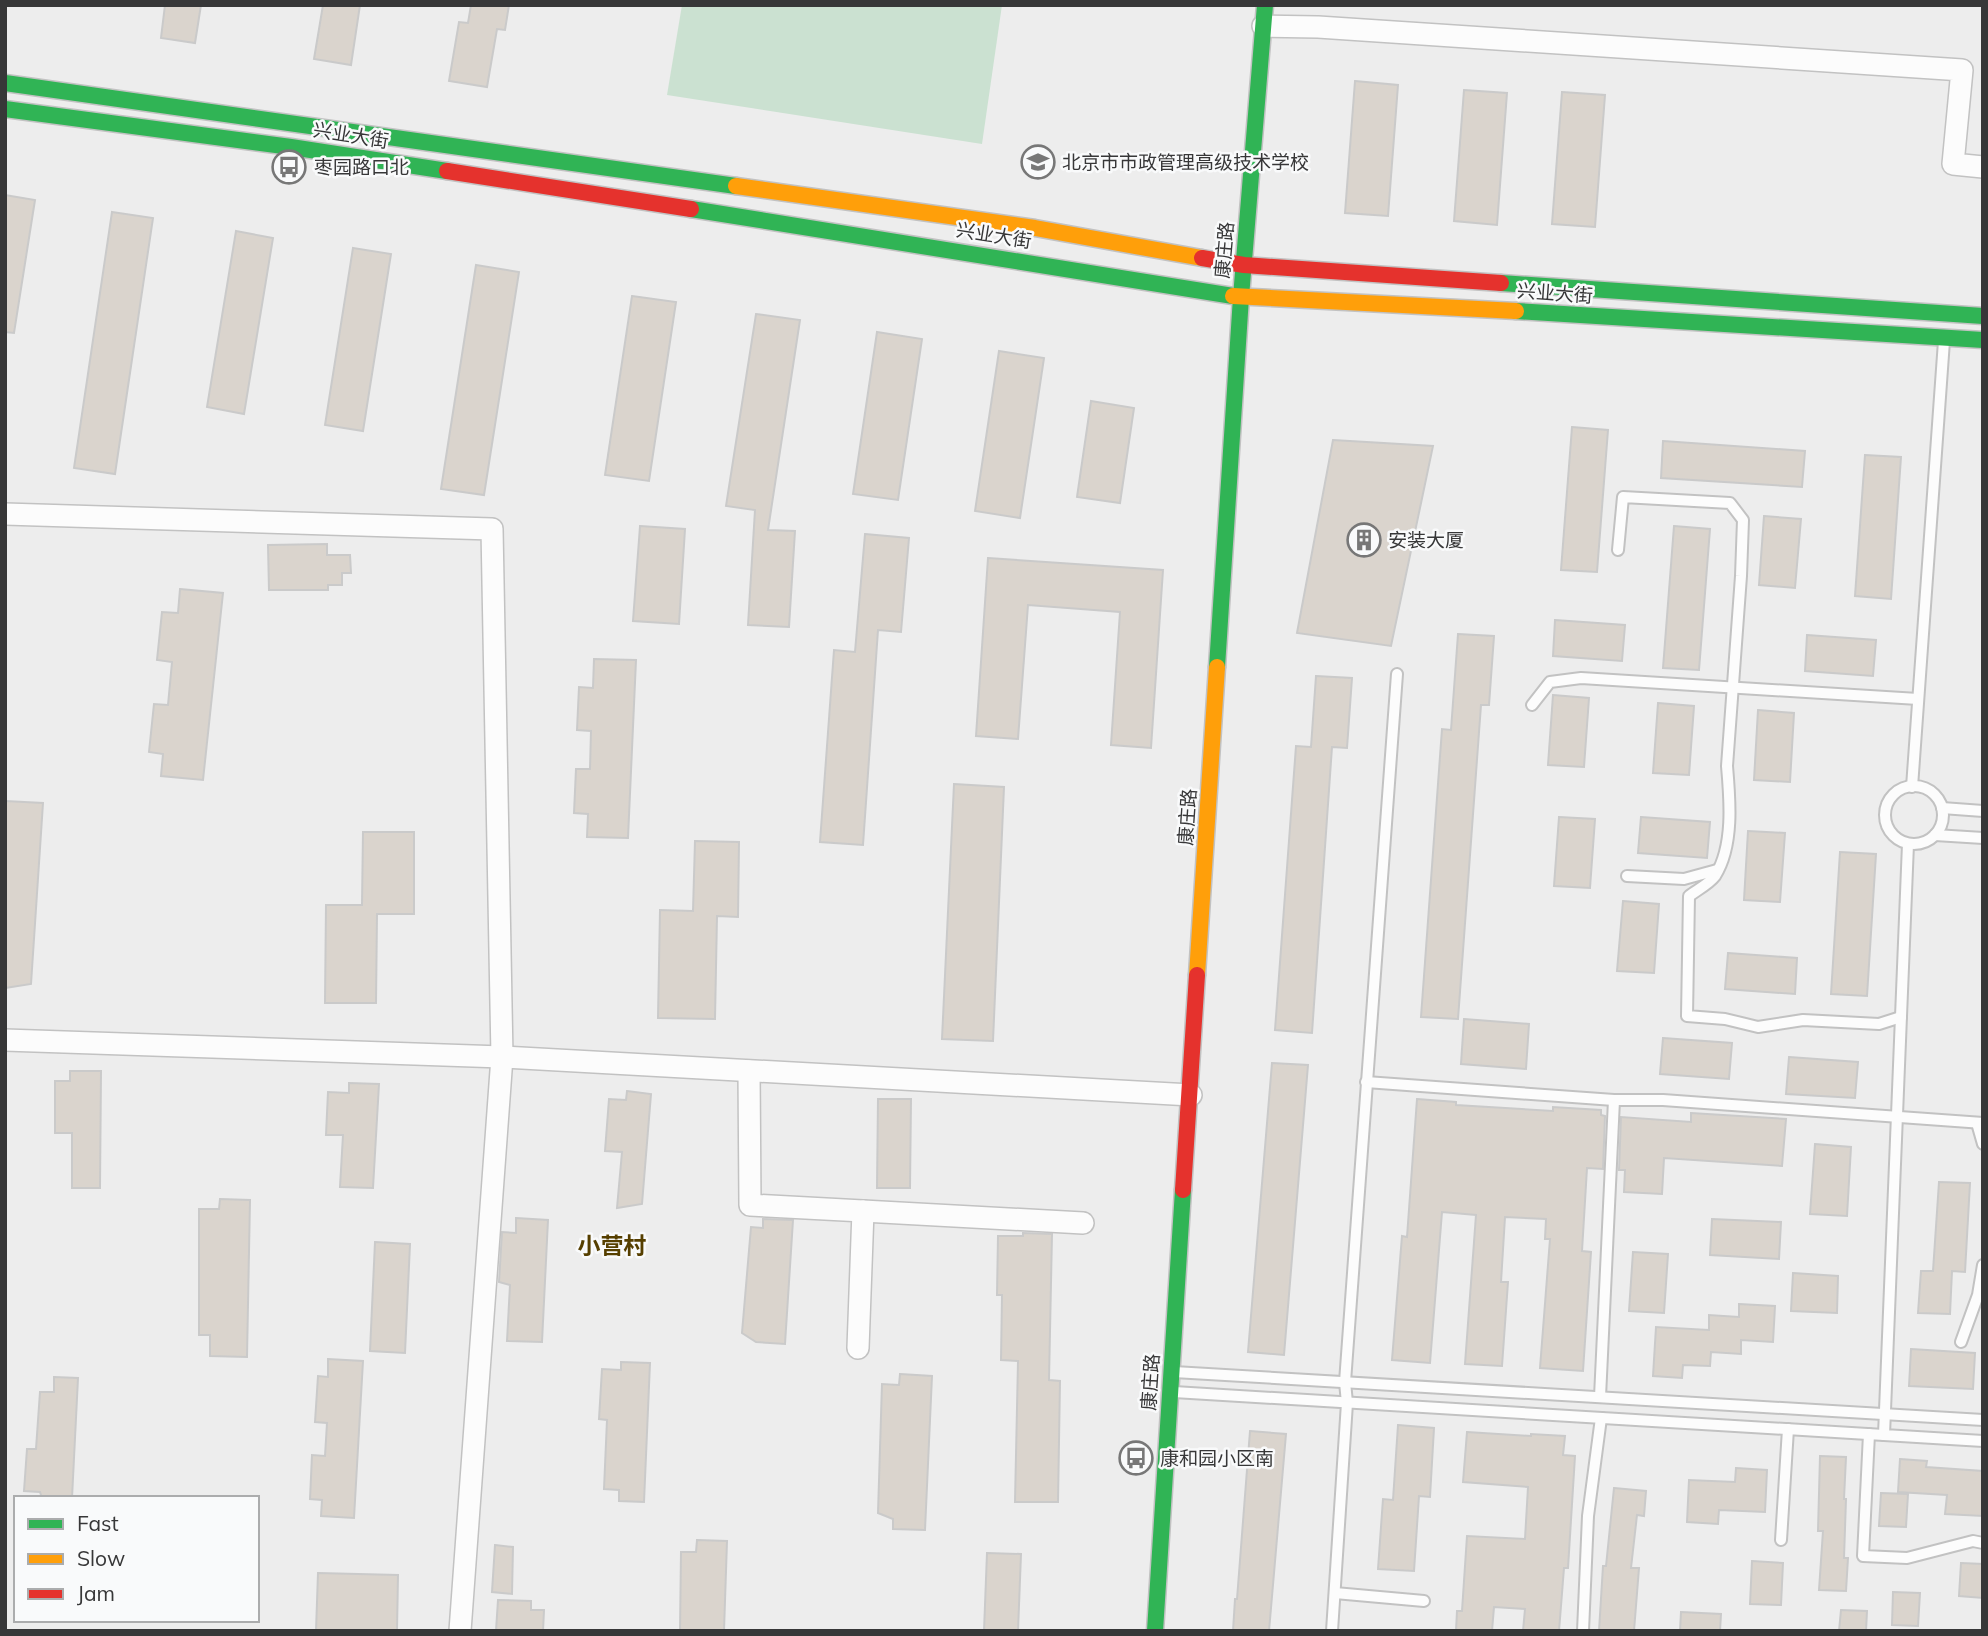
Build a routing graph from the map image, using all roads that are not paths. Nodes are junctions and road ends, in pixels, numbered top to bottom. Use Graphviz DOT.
graph roads {
  1 [pos="1264,16"];
  2 [pos="5,83"];
  3 [pos="5,108"];
  4 [pos="1983,167"];
  5 [pos="1244,265"];
  6 [pos="1241,297"];
  7 [pos="1945,314"];
  8 [pos="1983,316"];
  9 [pos="1944,338"];
  10 [pos="1983,340"];
  11 [pos="5,514"];
  12 [pos="1618,550"];
  13 [pos="1397,674"];
  14 [pos="1732,687"];
  15 [pos="1918,699"];
  16 [pos="1532,705"];
  17 [pos="1912,787"];
  18 [pos="1942,808"];
  19 [pos="1983,811"];
  20 [pos="1936,835"];
  21 [pos="1983,838"];
  22 [pos="1908,844"];
  23 [pos="1717,870"];
  24 [pos="1627,876"];
  25 [pos="1901,1017"];
  26 [pos="5,1040"];
  27 [pos="502,1057"];
  28 [pos="749,1071"];
  29 [pos="1366,1082"];
  30 [pos="1191,1095"];
  31 [pos="1614,1100"];
  32 [pos="1897,1118"];
  33 [pos="1980,1123"];
  34 [pos="1983,1144"];
  35 [pos="863,1211"];
  36 [pos="1083,1223"];
  37 [pos="1983,1265"];
  38 [pos="1961,1342"];
  39 [pos="858,1348"];
  40 [pos="1172,1372"];
  41 [pos="1345,1382"];
  42 [pos="1384,1384"];
  43 [pos="1171,1392"];
  44 [pos="1581,1396"];
  45 [pos="1600,1397"];
  46 [pos="1627,1399"];
  47 [pos="1347,1403"];
  48 [pos="1381,1405"];
  49 [pos="1885,1414"];
  50 [pos="1583,1417"];
  51 [pos="1601,1418"];
  52 [pos="1624,1419"];
  53 [pos="1983,1420"];
  54 [pos="1788,1429"];
  55 [pos="1869,1434"];
  56 [pos="1884,1435"];
  57 [pos="1983,1441"];
  58 [pos="1781,1541"];
  59 [pos="1983,1543"];
  60 [pos="1335,1593"];
  61 [pos="1424,1601"];
  62 [pos="460,1631"];
  63 [pos="1155,1631"];
  64 [pos="1332,1631"];
  65 [pos="1583,1631"];
  1 -- 4 [label="street"];
  1 -- 5 [label="main road, 康庄路"];
  2 -- 5 [label="main road, 兴业大街"];
  3 -- 6 [label="main road, 兴业大街"];
  5 -- 6 [label="main road, 康庄路"];
  5 -- 7 [label="main road, 兴业大街"];
  6 -- 9 [label="main road, 兴业大街"];
  6 -- 30 [label="main road, 康庄路"];
  7 -- 8 [label="main road, 兴业大街"];
  7 -- 9 [label="lane"];
  9 -- 10 [label="main road, 兴业大街"];
  9 -- 15 [label="lane"];
  11 -- 27 [label="street"];
  12 -- 14 [label="lane"];
  13 -- 29 [label="lane"];
  14 -- 15 [label="lane"];
  14 -- 16 [label="lane"];
  14 -- 23 [label="lane"];
  15 -- 17 [label="lane"];
  17 -- 18 [label="lane"];
  17 -- 22 [label="lane"];
  18 -- 19 [label="lane"];
  18 -- 20 [label="lane"];
  20 -- 21 [label="lane"];
  20 -- 22 [label="lane"];
  22 -- 25 [label="lane"];
  23 -- 24 [label="lane"];
  23 -- 25 [label="lane"];
  25 -- 32 [label="lane"];
  26 -- 27 [label="street"];
  27 -- 28 [label="street"];
  27 -- 62 [label="street"];
  28 -- 30 [label="street"];
  28 -- 35 [label="street"];
  29 -- 31 [label="lane"];
  29 -- 41 [label="lane"];
  30 -- 40 [label="main road, 康庄路"];
  31 -- 32 [label="lane"];
  31 -- 45 [label="lane"];
  32 -- 33 [label="lane"];
  32 -- 49 [label="lane"];
  33 -- 34 [label="lane"];
  35 -- 36 [label="street"];
  35 -- 39 [label="street"];
  37 -- 38 [label="lane"];
  40 -- 41 [label="lane"];
  40 -- 43 [label="main road, 康庄路"];
  41 -- 42 [label="lane"];
  41 -- 47 [label="lane"];
  42 -- 44 [label="lane"];
  42 -- 48 [label="lane"];
  43 -- 47 [label="lane"];
  43 -- 63 [label="main road, 康庄路"];
  44 -- 45 [label="lane"];
  44 -- 50 [label="lane"];
  45 -- 46 [label="lane"];
  46 -- 49 [label="lane"];
  46 -- 52 [label="lane"];
  47 -- 48 [label="lane"];
  47 -- 60 [label="lane"];
  48 -- 50 [label="lane"];
  49 -- 53 [label="lane"];
  49 -- 56 [label="lane"];
  50 -- 51 [label="lane"];
  51 -- 52 [label="lane"];
  51 -- 65 [label="lane"];
  52 -- 54 [label="lane"];
  54 -- 55 [label="lane"];
  54 -- 58 [label="lane"];
  55 -- 56 [label="lane"];
  55 -- 59 [label="lane"];
  56 -- 57 [label="lane"];
  60 -- 61 [label="lane"];
  60 -- 64 [label="lane"];
}
